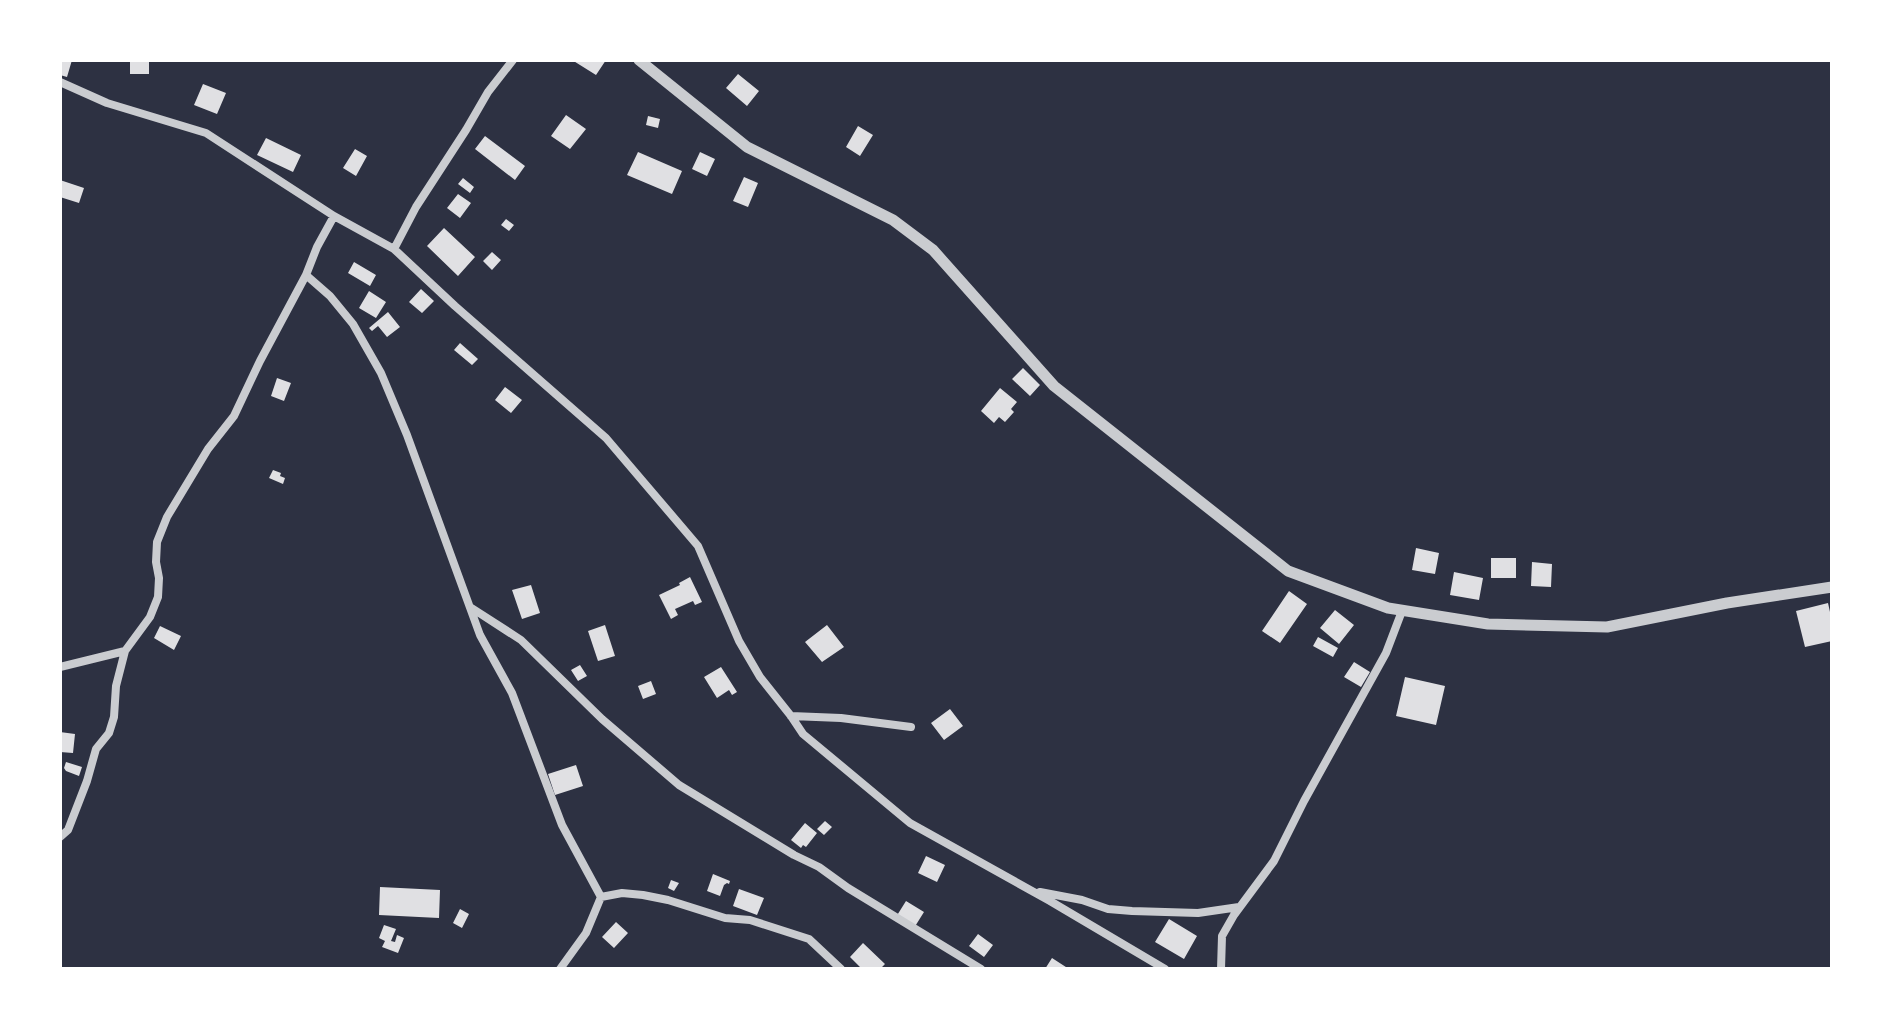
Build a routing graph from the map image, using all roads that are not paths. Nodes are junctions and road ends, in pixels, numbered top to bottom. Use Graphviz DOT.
graph roads {
  1 [pos="513,60"];
  2 [pos="639,60"];
  3 [pos="60,82"];
  4 [pos="334,216"];
  5 [pos="394,249"];
  6 [pos="306,275"];
  7 [pos="1832,587"];
  8 [pos="469,606"];
  9 [pos="1402,611"];
  10 [pos="125,651"];
  11 [pos="60,667"];
  12 [pos="791,716"];
  13 [pos="911,727"];
  14 [pos="60,837"];
  15 [pos="1030,890"];
  16 [pos="601,897"];
  17 [pos="1240,906"];
  18 [pos="560,969"];
  19 [pos="841,969"];
  20 [pos="981,969"];
  21 [pos="1165,969"];
  22 [pos="1221,969"];
  1 -- 5 [label="street"];
  2 -- 9 [label="street"];
  3 -- 4 [label="street"];
  4 -- 5 [label="street"];
  4 -- 6 [label="street"];
  5 -- 12 [label="street"];
  6 -- 8 [label="street"];
  6 -- 10 [label="street"];
  7 -- 9 [label="street"];
  8 -- 16 [label="street"];
  8 -- 20 [label="street"];
  9 -- 17 [label="street"];
  10 -- 11 [label="street"];
  10 -- 14 [label="street"];
  12 -- 13 [label="street"];
  12 -- 15 [label="street"];
  15 -- 17 [label="street"];
  15 -- 21 [label="street"];
  16 -- 18 [label="street"];
  16 -- 19 [label="street"];
  17 -- 22 [label="street"];
}
